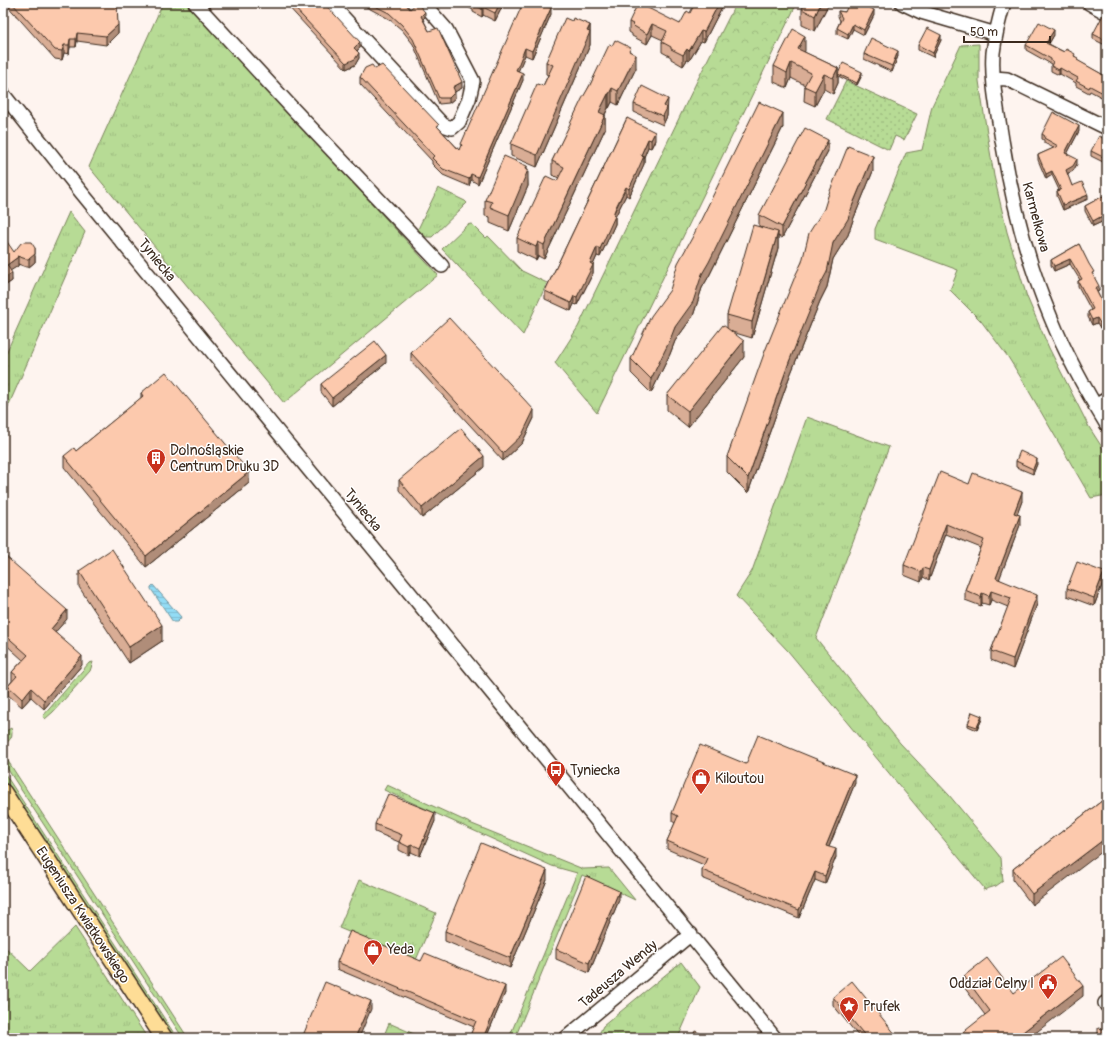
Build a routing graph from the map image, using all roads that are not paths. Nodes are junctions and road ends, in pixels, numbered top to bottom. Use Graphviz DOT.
graph roads {
  1 [pos="195,3"];
  2 [pos="330,3"];
  3 [pos="423,3"];
  4 [pos="902,3"];
  5 [pos="1004,3"];
  6 [pos="1089,3"];
  7 [pos="1107,13"];
  8 [pos="996,34"];
  9 [pos="994,78"];
  10 [pos="3,94"];
  11 [pos="1107,128"];
  12 [pos="442,266"];
  13 [pos="1107,399"];
  14 [pos="1095,406"];
  15 [pos="1107,425"];
  16 [pos="3,792"];
  17 [pos="691,934"];
  18 [pos="1107,1002"];
  19 [pos="1107,1006"];
  20 [pos="164,1038"];
  21 [pos="566,1038"];
  22 [pos="775,1038"];
  1 -- 12 [label="street"];
  2 -- 3 [label="street"];
  4 -- 8 [label="street"];
  5 -- 8 [label="street, Karmelkowa"];
  6 -- 7 [label="street"];
  8 -- 9 [label="street, Karmelkowa"];
  9 -- 11 [label="street"];
  9 -- 14 [label="street, Karmelkowa"];
  10 -- 17 [label="street, Tyniecka"];
  13 -- 14 [label="street"];
  14 -- 15 [label="street, Karmelkowa"];
  16 -- 20 [label="main road, Eugeniusza Kwiatkowskiego"];
  17 -- 21 [label="street, Tadeusza Wendy"];
  17 -- 22 [label="street, Tyniecka"];
  18 -- 19 [label="street"];
}
